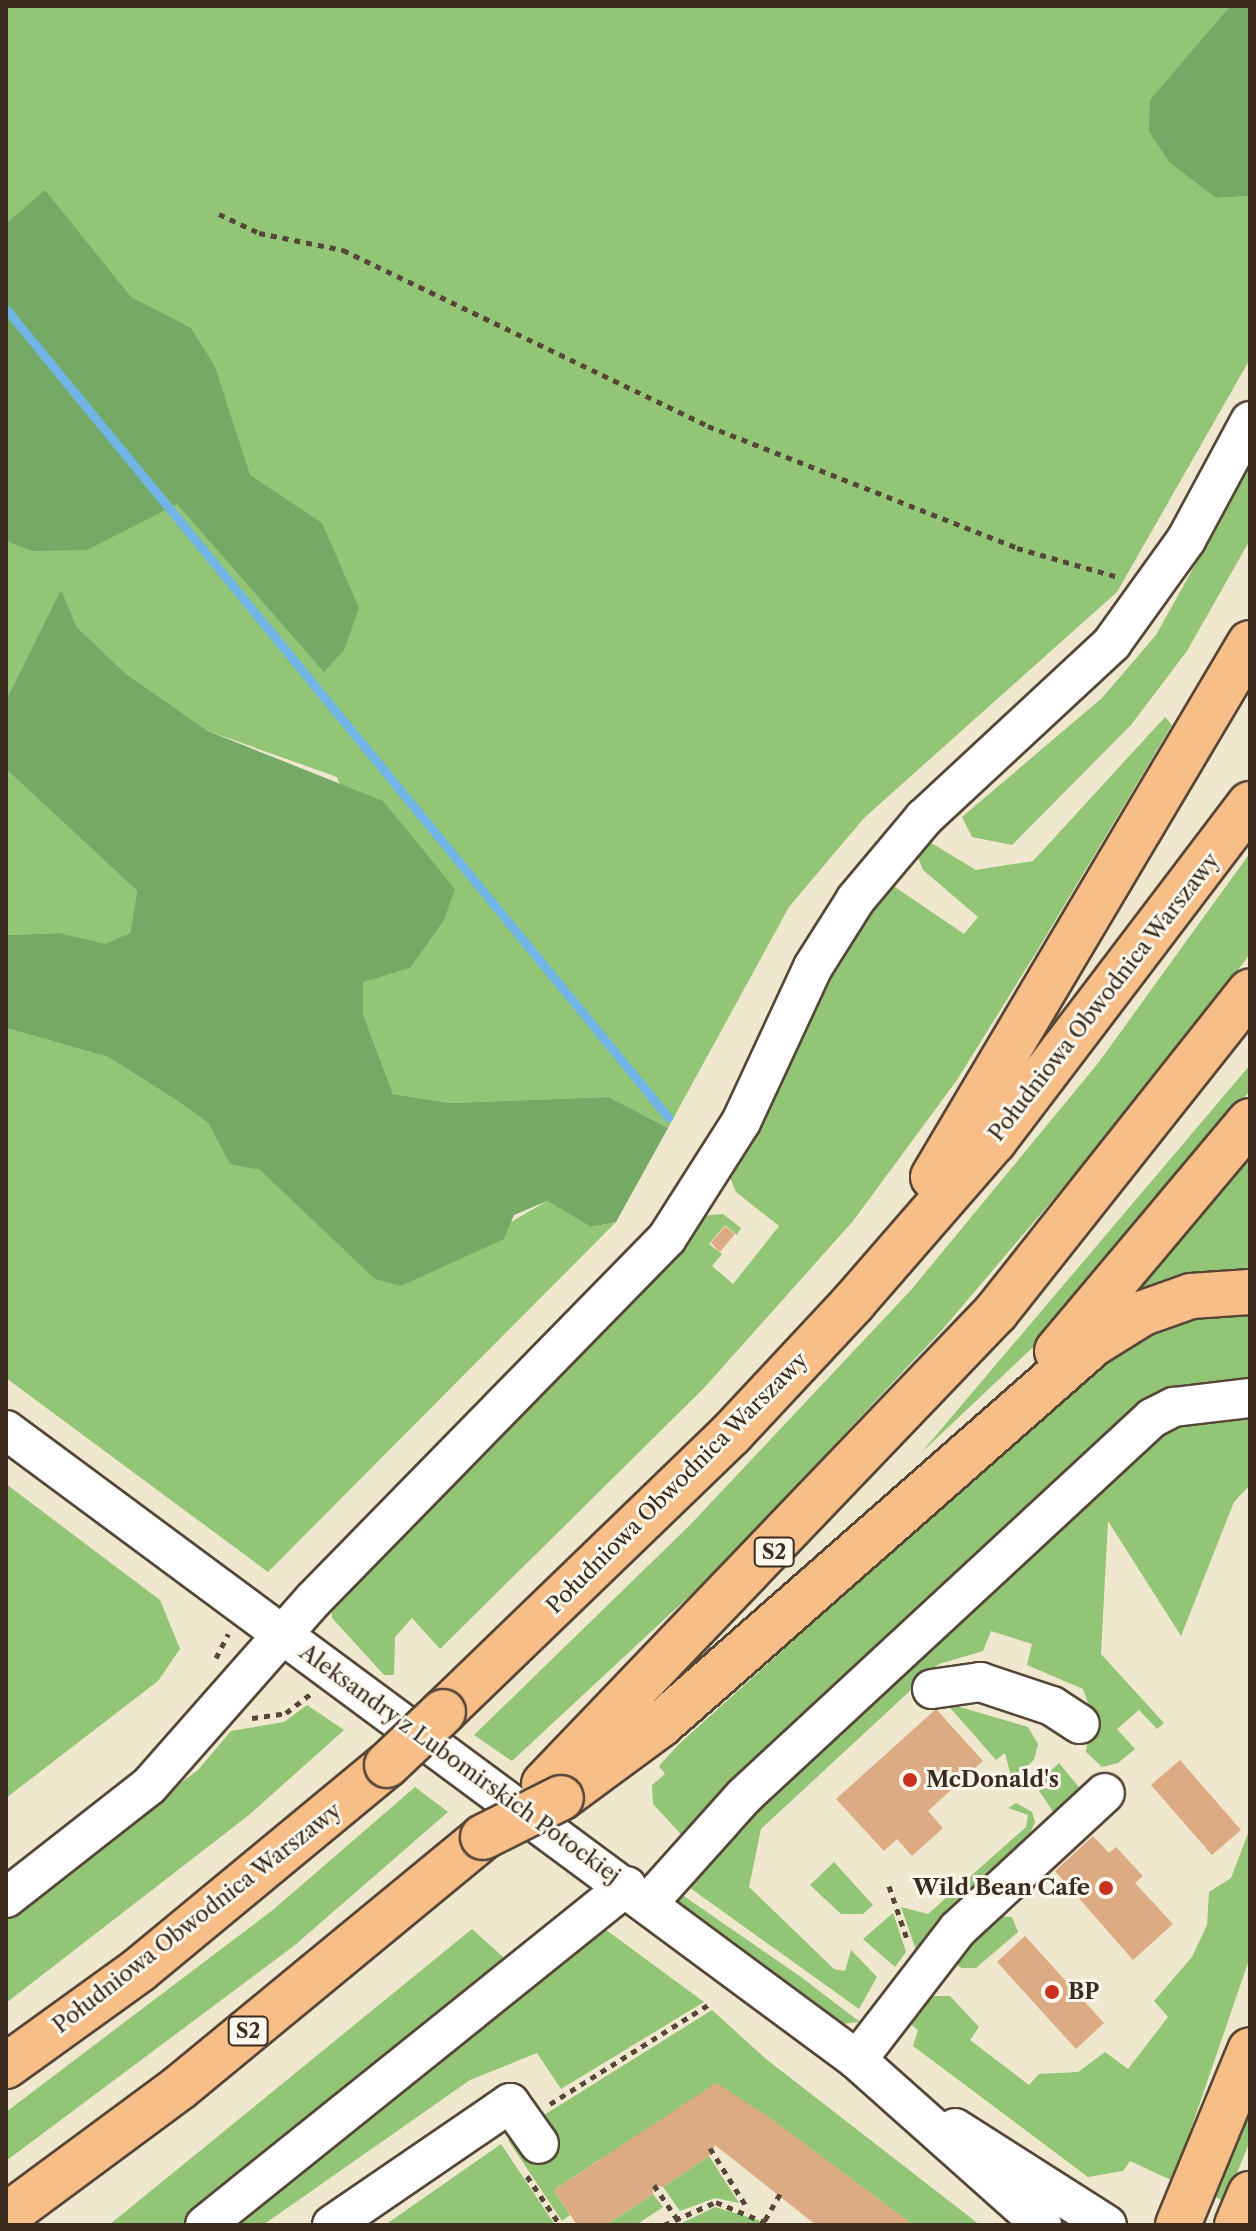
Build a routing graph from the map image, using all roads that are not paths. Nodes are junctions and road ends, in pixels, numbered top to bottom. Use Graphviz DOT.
graph roads {
  1 [pos="1250,421"];
  2 [pos="1250,643"];
  3 [pos="1250,804"];
  4 [pos="1250,992"];
  5 [pos="1250,1121"];
  6 [pos="1250,1292"];
  7 [pos="853,1303"];
  8 [pos="1250,1398"];
  9 [pos="6,1430"];
  10 [pos="972,1449"];
  11 [pos="283,1635"];
  12 [pos="932,1689"];
  13 [pos="1072,1735"];
  14 [pos="552,1791"];
  15 [pos="1105,1793"];
  16 [pos="638,1894"];
  17 [pos="6,1898"];
  18 [pos="1250,2050"];
  19 [pos="857,2060"];
  20 [pos="6,2066"];
  21 [pos="911,2103"];
  22 [pos="532,2133"];
  23 [pos="1250,2194"];
  24 [pos="6,2216"];
  25 [pos="205,2225"];
  26 [pos="332,2225"];
  27 [pos="1042,2225"];
  28 [pos="1107,2225"];
  29 [pos="1178,2225"];
  30 [pos="1237,2225"];
  1 -- 11 [label="street"];
  2 -- 7 [label="main road"];
  3 -- 7 [label="main road, Południowa Obwodnica Warszawy"];
  4 -- 14 [label="main road, S2"];
  5 -- 10 [label="main road"];
  6 -- 10 [label="main road"];
  7 -- 20 [label="main road, Południowa Obwodnica Warszawy, bridge"];
  8 -- 16 [label="street"];
  9 -- 11 [label="street, Aleksandry z Lubomirskich Potockiej"];
  10 -- 14 [label="main road"];
  11 -- 16 [label="street, Aleksandry z Lubomirskich Potockiej"];
  11 -- 17 [label="street"];
  12 -- 13 [label="street"];
  14 -- 24 [label="main road, S2, bridge"];
  15 -- 19 [label="street"];
  16 -- 19 [label="street, Aleksandry z Lubomirskich Potockiej"];
  16 -- 25 [label="street"];
  18 -- 29 [label="main road"];
  19 -- 21 [label="street, Aleksandry z Lubomirskich Potockiej"];
  21 -- 27 [label="street, Aleksandry z Lubomirskich Potockiej"];
  21 -- 28 [label="street, Aleksandry z Lubomirskich Potockiej"];
  22 -- 26 [label="street"];
  23 -- 30 [label="main road"];
}
